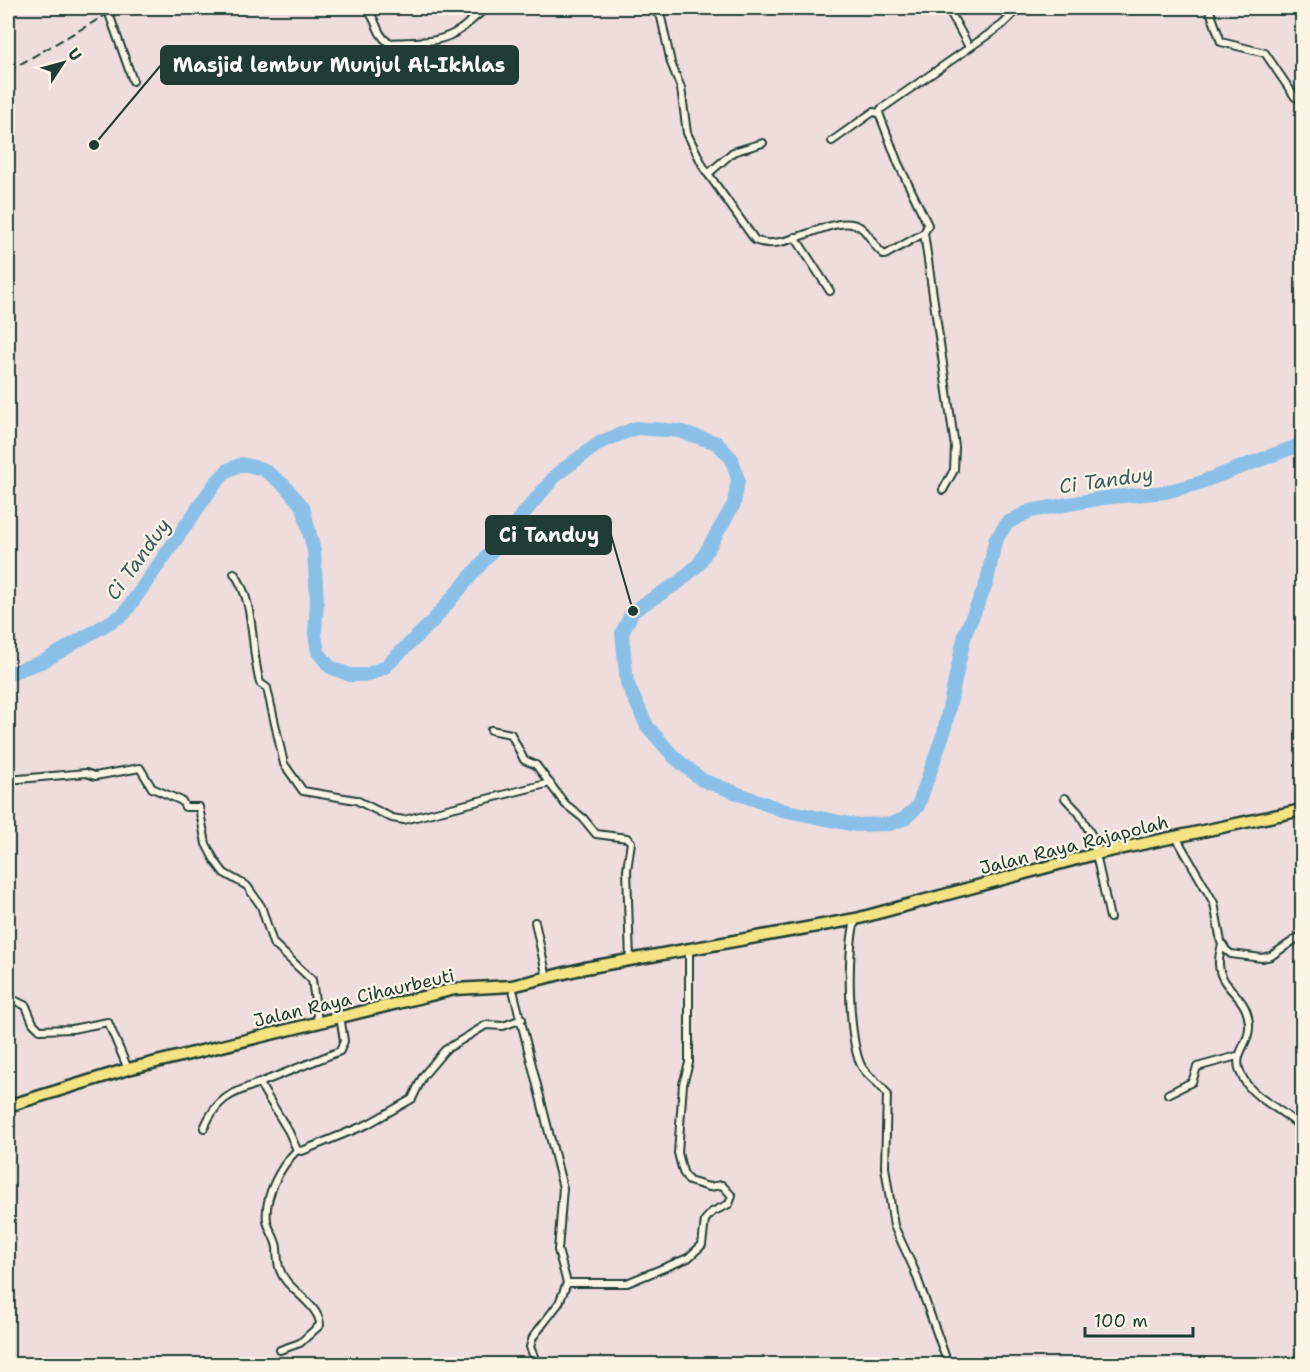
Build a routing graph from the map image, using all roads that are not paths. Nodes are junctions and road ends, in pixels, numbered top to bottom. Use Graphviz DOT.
graph roads {
  1 [pos="107,8"];
  2 [pos="365,8"];
  3 [pos="487,8"];
  4 [pos="652,8"];
  5 [pos="948,8"];
  6 [pos="1019,8"];
  7 [pos="1209,8"];
  8 [pos="969,47"];
  9 [pos="133,81"];
  10 [pos="1302,101"];
  11 [pos="879,113"];
  12 [pos="832,141"];
  13 [pos="763,143"];
  14 [pos="708,174"];
  15 [pos="924,233"];
  16 [pos="795,237"];
  17 [pos="830,291"];
  18 [pos="943,490"];
  19 [pos="234,573"];
  20 [pos="491,730"];
  21 [pos="8,780"];
  22 [pos="550,783"];
  23 [pos="1065,798"];
  24 [pos="1302,810"];
  25 [pos="1176,836"];
  26 [pos="1095,854"];
  27 [pos="1110,918"];
  28 [pos="856,919"];
  29 [pos="535,922"];
  30 [pos="1302,935"];
  31 [pos="1222,945"];
  32 [pos="688,951"];
  33 [pos="630,962"];
  34 [pos="547,978"];
  35 [pos="512,986"];
  36 [pos="8,996"];
  37 [pos="340,1016"];
  38 [pos="522,1019"];
  39 [pos="318,1022"];
  40 [pos="1237,1056"];
  41 [pos="128,1069"];
  42 [pos="262,1082"];
  43 [pos="1168,1094"];
  44 [pos="8,1106"];
  45 [pos="204,1128"];
  46 [pos="1302,1129"];
  47 [pos="297,1150"];
  48 [pos="567,1283"];
  49 [pos="280,1350"];
  50 [pos="537,1365"];
  51 [pos="948,1365"];
  1 -- 9 [label="street"];
  2 -- 3 [label="street"];
  4 -- 14 [label="street"];
  5 -- 8 [label="street"];
  6 -- 8 [label="street"];
  7 -- 10 [label="street"];
  8 -- 11 [label="street"];
  11 -- 12 [label="street"];
  11 -- 15 [label="street"];
  13 -- 14 [label="street"];
  14 -- 16 [label="street"];
  15 -- 16 [label="street"];
  15 -- 18 [label="street"];
  16 -- 17 [label="street"];
  19 -- 22 [label="street"];
  20 -- 22 [label="street"];
  21 -- 39 [label="street"];
  22 -- 33 [label="street"];
  23 -- 26 [label="street"];
  24 -- 25 [label="highway, Jalan Raya Rajapolah"];
  25 -- 26 [label="highway, Jalan Raya Rajapolah"];
  25 -- 31 [label="street"];
  26 -- 27 [label="street"];
  26 -- 28 [label="highway, Jalan Raya Rajapolah"];
  28 -- 32 [label="highway, Jalan Raya Cihaurbeuti"];
  28 -- 51 [label="street"];
  29 -- 34 [label="street"];
  30 -- 31 [label="street"];
  31 -- 40 [label="street"];
  32 -- 33 [label="highway, Jalan Raya Cihaurbeuti"];
  32 -- 48 [label="street"];
  33 -- 34 [label="highway, Jalan Raya Cihaurbeuti"];
  34 -- 35 [label="highway, Jalan Raya Cihaurbeuti"];
  35 -- 37 [label="highway, Jalan Raya Cihaurbeuti"];
  35 -- 38 [label="street"];
  36 -- 41 [label="street"];
  37 -- 39 [label="highway, Jalan Raya Cihaurbeuti"];
  37 -- 42 [label="street"];
  38 -- 47 [label="street"];
  38 -- 48 [label="street"];
  39 -- 41 [label="highway, Jalan Raya Cihaurbeuti"];
  40 -- 43 [label="street"];
  40 -- 46 [label="street"];
  41 -- 44 [label="highway, Jalan Raya Cihaurbeuti"];
  42 -- 45 [label="street"];
  42 -- 47 [label="street"];
  47 -- 49 [label="street"];
  48 -- 50 [label="street"];
}
